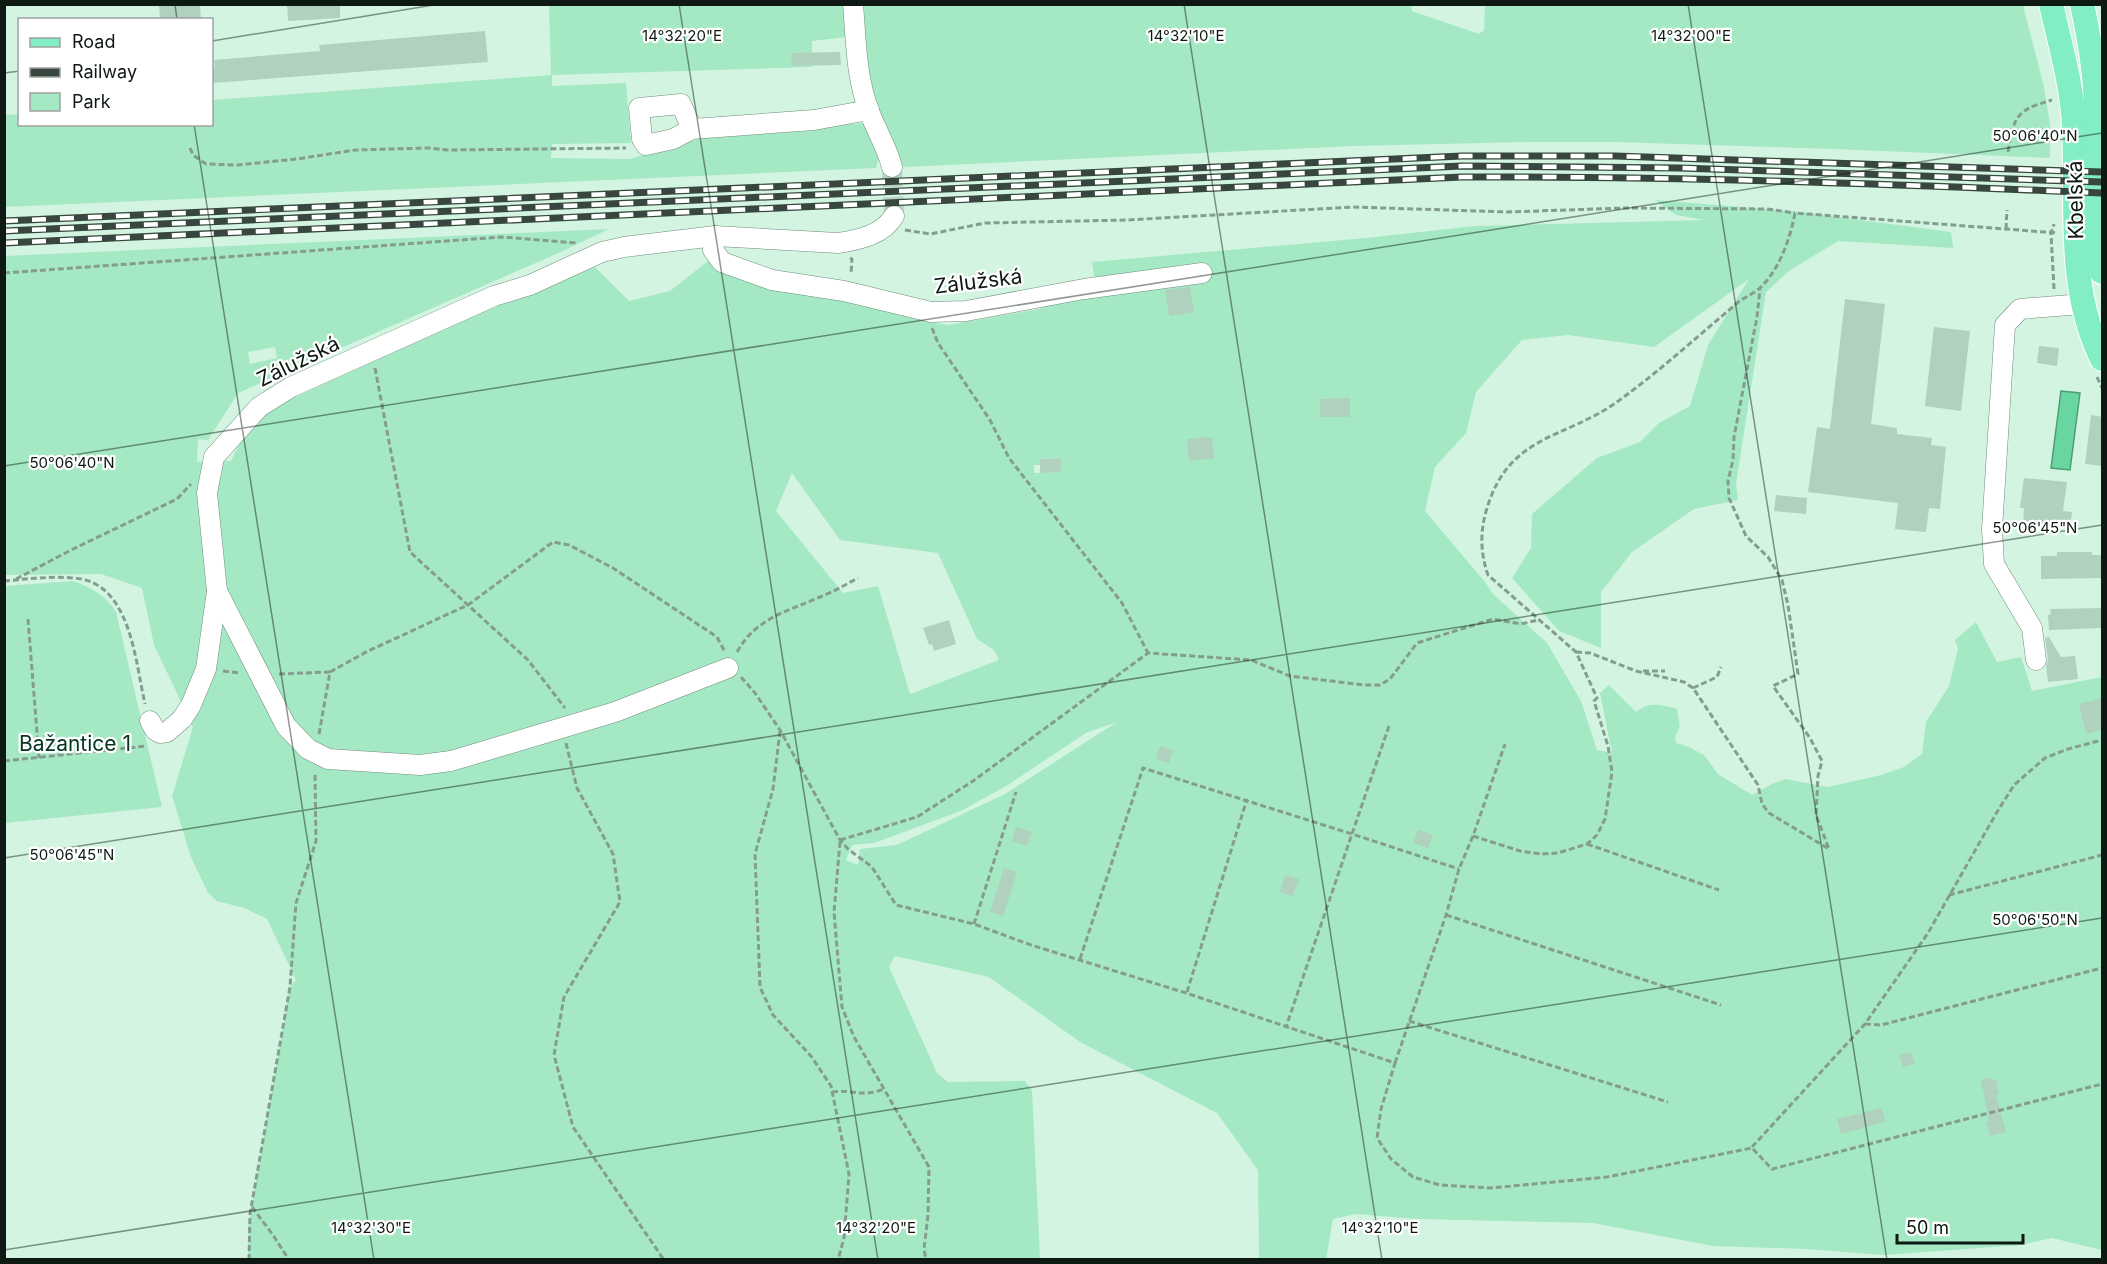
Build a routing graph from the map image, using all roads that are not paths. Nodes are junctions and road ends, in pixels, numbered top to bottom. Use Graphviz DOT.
graph roads {
  1 [pos="853,4"];
  2 [pos="2051,4"];
  3 [pos="2082,4"];
  4 [pos="868,110"];
  5 [pos="692,129"];
  6 [pos="892,167"];
  7 [pos="892,220"];
  8 [pos="715,236"];
  9 [pos="2103,272"];
  10 [pos="1202,273"];
  11 [pos="2083,304"];
  12 [pos="2103,359"];
  13 [pos="217,591"];
  14 [pos="2036,660"];
  15 [pos="730,665"];
  16 [pos="150,721"];
  1 -- 4 [label="street"];
  2 -- 11 [label="main road, Kbelská"];
  3 -- 9 [label="main road, Kbelská"];
  4 -- 5 [label="street"];
  4 -- 6 [label="street"];
  5 -- 5 [label="street"];
  7 -- 8 [label="street, Zálužská"];
  8 -- 10 [label="street, Zálužská"];
  8 -- 13 [label="street, Zálužská"];
  11 -- 12 [label="main road, Kbelská"];
  11 -- 14 [label="street"];
  13 -- 15 [label="street"];
  13 -- 16 [label="street"];
}
